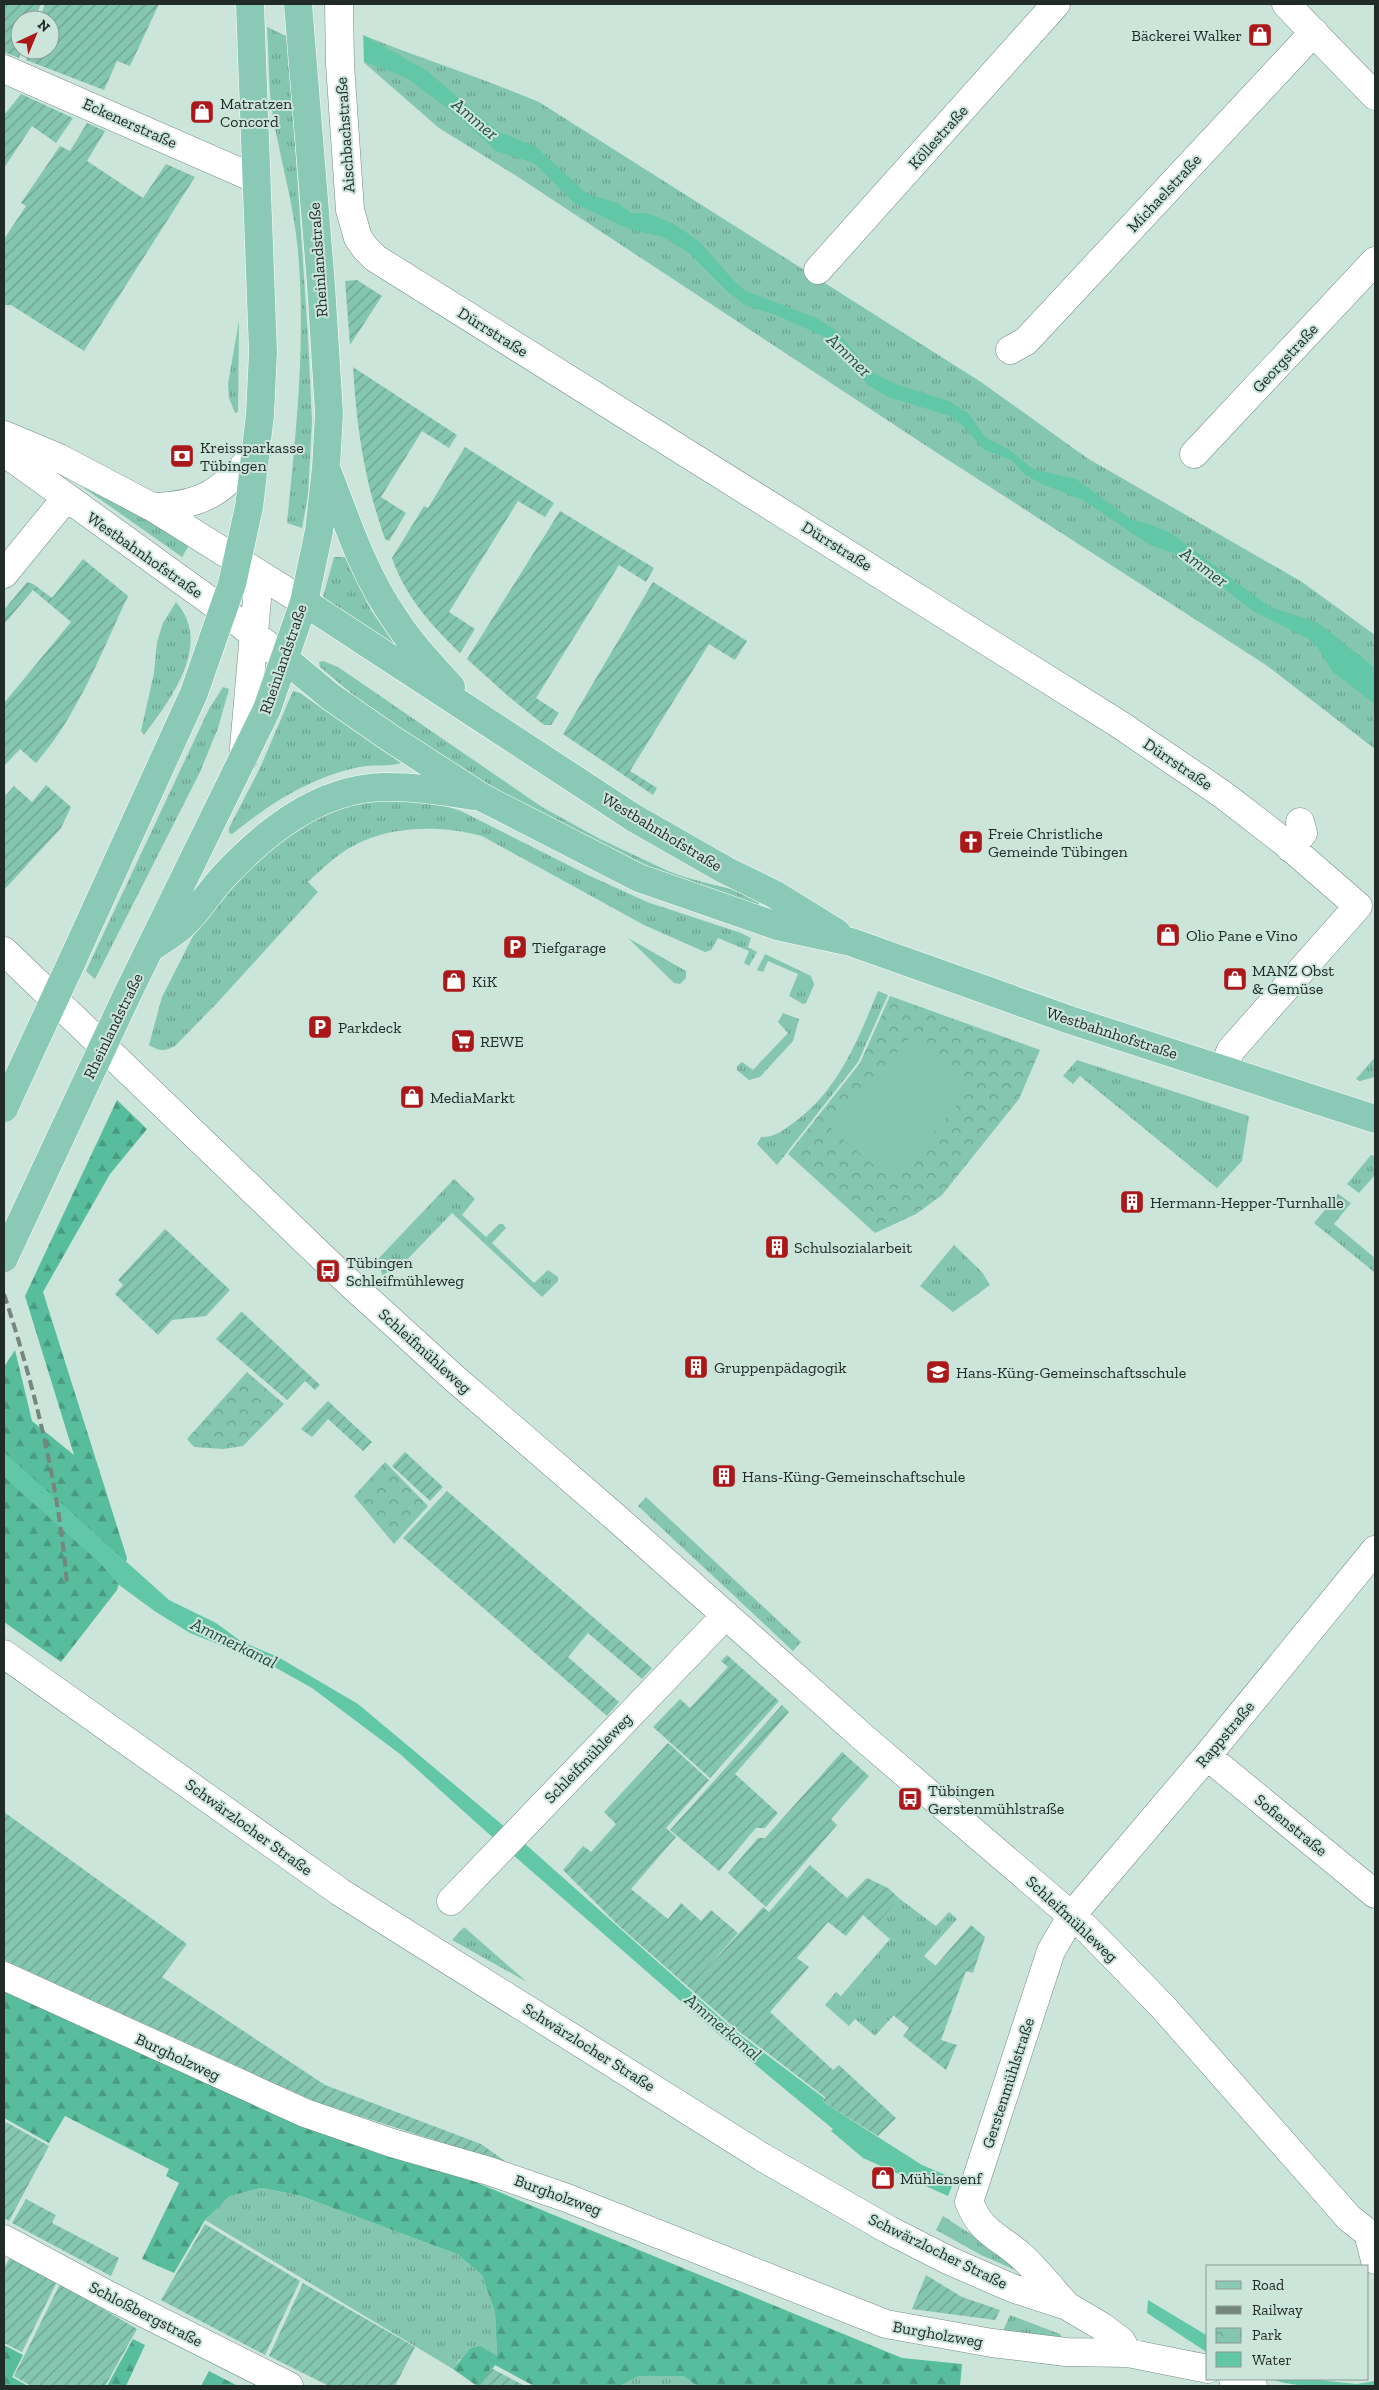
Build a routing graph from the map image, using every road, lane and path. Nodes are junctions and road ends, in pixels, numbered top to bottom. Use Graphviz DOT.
graph roads {
  1 [pos="298,4"];
  2 [pos="339,4"];
  3 [pos="1056,4"];
  4 [pos="1286,4"];
  5 [pos="250,12"];
  6 [pos="1314,32"];
  7 [pos="4,69"];
  8 [pos="1375,96"];
  9 [pos="256,179"];
  10 [pos="375,258"];
  11 [pos="1375,261"];
  12 [pos="818,270"];
  13 [pos="1010,350"];
  14 [pos="4,435"];
  15 [pos="4,452"];
  16 [pos="256,453"];
  17 [pos="1194,454"];
  18 [pos="326,468"];
  19 [pos="66,498"];
  20 [pos="152,507"];
  21 [pos="238,560"];
  22 [pos="4,574"];
  23 [pos="304,602"];
  24 [pos="224,611"];
  25 [pos="256,636"];
  26 [pos="285,660"];
  27 [pos="477,716"];
  28 [pos="242,762"];
  29 [pos="483,798"];
  30 [pos="1300,822"];
  31 [pos="1290,848"];
  32 [pos="1366,904"];
  33 [pos="851,942"];
  34 [pos="150,949"];
  35 [pos="4,952"];
  36 [pos="1223,1069"];
  37 [pos="4,1108"];
  38 [pos="1375,1119"];
  39 [pos="4,1258"];
  40 [pos="1375,1550"];
  41 [pos="726,1615"];
  42 [pos="4,1654"];
  43 [pos="1207,1756"];
  44 [pos="1375,1894"];
  45 [pos="451,1901"];
  46 [pos="1072,1915"];
  47 [pos="4,1976"];
  48 [pos="1372,2231"];
  49 [pos="4,2239"];
  50 [pos="1375,2260"];
  51 [pos="1067,2306"];
  52 [pos="1128,2353"];
  53 [pos="1206,2369"];
  54 [pos="1236,2380"];
  55 [pos="289,2386"];
  56 [pos="1253,2386"];
  1 -- 18 [label="main road, Rheinlandstraße"];
  2 -- 10 [label="street, Aischbachstraße"];
  3 -- 12 [label="street, Köllestraße"];
  4 -- 6 [label="street"];
  5 -- 9 [label="main road"];
  6 -- 8 [label="street"];
  6 -- 13 [label="street, Michaelstraße"];
  7 -- 9 [label="street, Eckenerstraße"];
  9 -- 16 [label="main road"];
  10 -- 31 [label="street, Dürrstraße"];
  11 -- 17 [label="street, Georgstraße"];
  14 -- 20 [label="street"];
  15 -- 19 [label="street, Westbahnhofstraße"];
  16 -- 20 [label="street"];
  16 -- 21 [label="main road"];
  18 -- 23 [label="main road, Rheinlandstraße"];
  18 -- 27 [label="main road"];
  19 -- 22 [label="street"];
  19 -- 24 [label="street, Westbahnhofstraße"];
  20 -- 21 [label="street"];
  21 -- 23 [label="street"];
  21 -- 24 [label="main road"];
  21 -- 25 [label="street"];
  23 -- 26 [label="main road, Rheinlandstraße"];
  23 -- 27 [label="main road"];
  24 -- 25 [label="street, Westbahnhofstraße"];
  24 -- 37 [label="main road, bridge"];
  25 -- 26 [label="street, Westbahnhofstraße"];
  25 -- 28 [label="street"];
  26 -- 28 [label="main road, Rheinlandstraße"];
  26 -- 29 [label="main road"];
  27 -- 33 [label="main road, Westbahnhofstraße"];
  28 -- 34 [label="main road, Rheinlandstraße"];
  29 -- 33 [label="main road, Westbahnhofstraße"];
  29 -- 34 [label="main road"];
  30 -- 31 [label="street"];
  31 -- 32 [label="street, Dürrstraße"];
  32 -- 36 [label="street, Dürrstraße"];
  33 -- 36 [label="main road, Westbahnhofstraße"];
  34 -- 39 [label="main road, Rheinlandstraße, bridge"];
  35 -- 41 [label="street, Schleifmühleweg"];
  36 -- 38 [label="main road, Westbahnhofstraße"];
  40 -- 43 [label="street, Rappstraße"];
  41 -- 45 [label="street, Schleifmühleweg"];
  41 -- 46 [label="street, Schleifmühleweg"];
  42 -- 51 [label="street, Schwärzlocher Straße"];
  43 -- 44 [label="street, Sofienstraße"];
  43 -- 46 [label="street, Rappstraße"];
  46 -- 48 [label="street, Schleifmühleweg"];
  46 -- 51 [label="street, Gerstenmühlstraße"];
  47 -- 52 [label="street, Burgholzweg"];
  48 -- 50 [label="street, Schleifmühleweg"];
  49 -- 55 [label="street, Schloßbergstraße"];
  51 -- 52 [label="street, Schwärzlocher Straße"];
  52 -- 53 [label="street"];
  54 -- 56 [label="street"];
}
